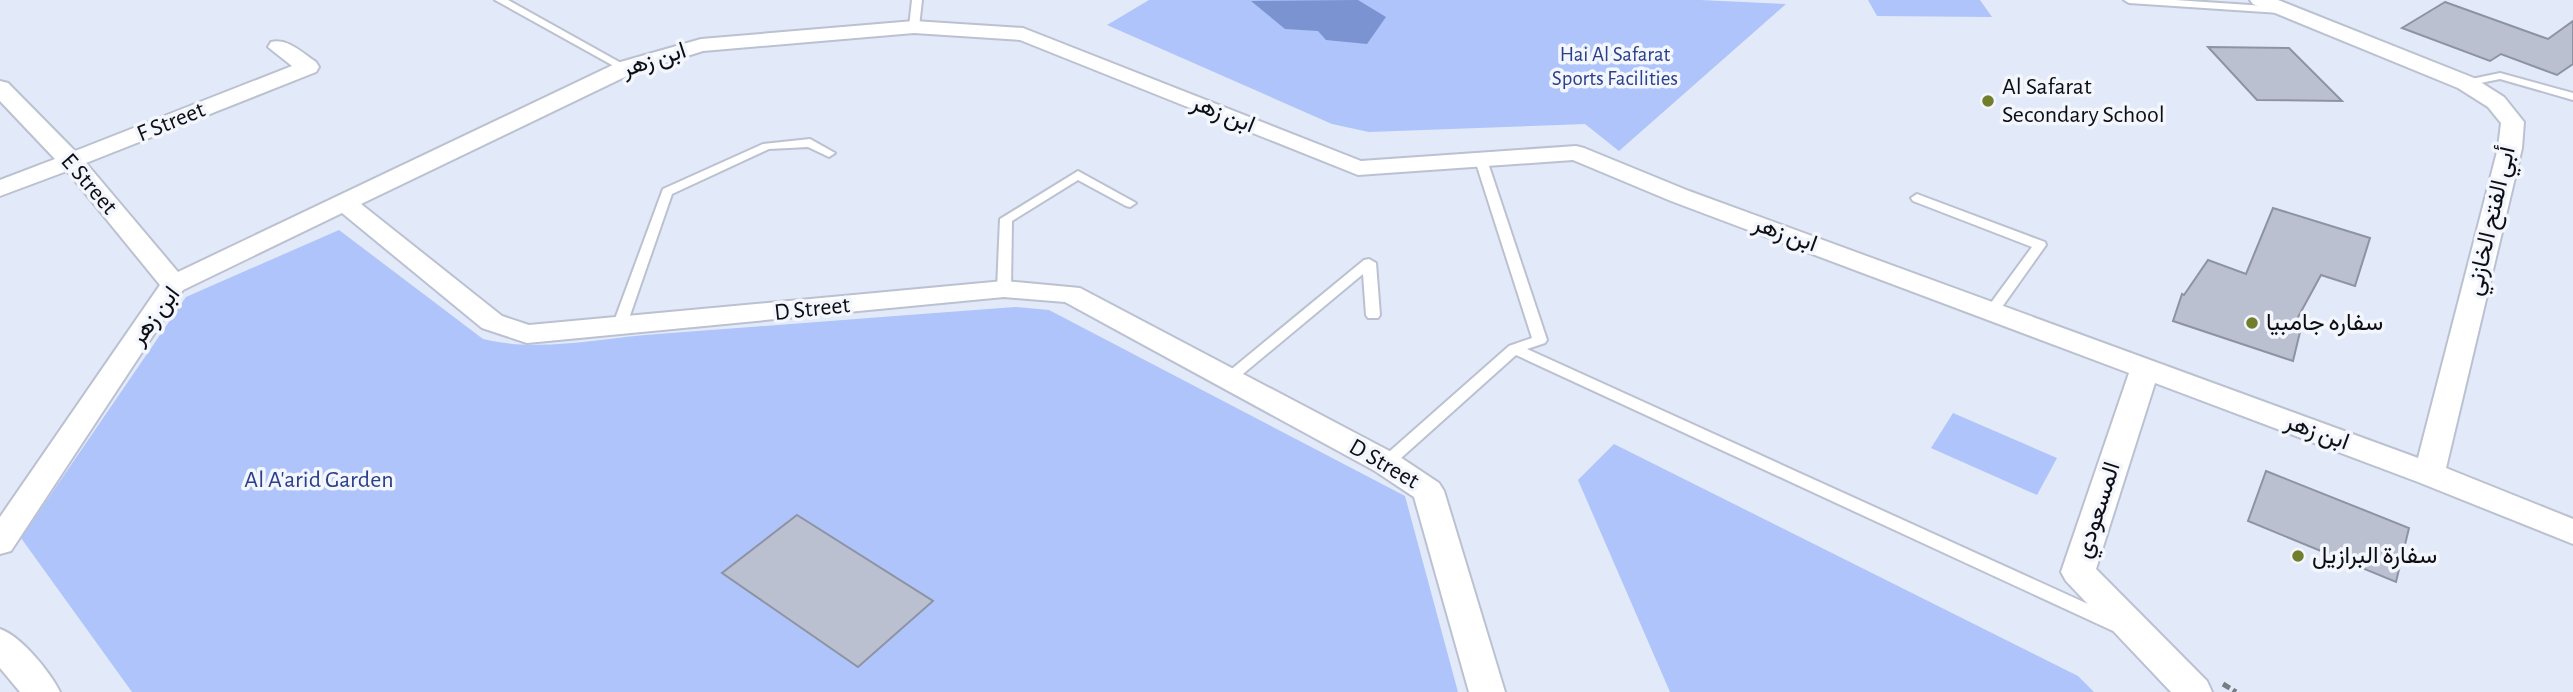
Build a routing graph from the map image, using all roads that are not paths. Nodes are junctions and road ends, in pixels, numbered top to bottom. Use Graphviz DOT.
graph roads {
  1 [pos="500,0"];
  2 [pos="917,0"];
  3 [pos="2129,0"];
  4 [pos="2270,5"];
  5 [pos="914,27"];
  6 [pos="279,47"];
  7 [pos="625,68"];
  8 [pos="2466,83"];
  9 [pos="0,88"];
  10 [pos="2573,97"];
  11 [pos="829,153"];
  12 [pos="1481,160"];
  13 [pos="72,162"];
  14 [pos="0,189"];
  15 [pos="1917,198"];
  16 [pos="1130,203"];
  17 [pos="344,204"];
  18 [pos="174,284"];
  19 [pos="1004,289"];
  20 [pos="1992,311"];
  21 [pos="1373,315"];
  22 [pos="619,327"];
  23 [pos="1514,349"];
  24 [pos="2145,369"];
  25 [pos="1227,380"];
  26 [pos="1386,463"];
  27 [pos="2429,474"];
  28 [pos="2573,532"];
  29 [pos="0,542"];
  30 [pos="2140,636"];
  31 [pos="0,643"];
  32 [pos="42,692"];
  33 [pos="1488,692"];
  34 [pos="2194,692"];
  1 -- 7 [label="lane"];
  2 -- 5 [label="lane"];
  3 -- 4 [label="lane"];
  4 -- 8 [label="street, أبي الفتح الخازني"];
  5 -- 7 [label="street, ابن زهر"];
  5 -- 12 [label="street, ابن زهر"];
  6 -- 13 [label="street, F Street"];
  7 -- 17 [label="street, ابن زهر"];
  8 -- 10 [label="lane"];
  8 -- 27 [label="street, أبي الفتح الخازني"];
  9 -- 13 [label="street, E Street"];
  11 -- 22 [label="lane"];
  12 -- 20 [label="street, ابن زهر"];
  12 -- 23 [label="lane"];
  13 -- 14 [label="street, F Street"];
  13 -- 18 [label="street, E Street"];
  15 -- 20 [label="lane"];
  16 -- 19 [label="lane"];
  17 -- 18 [label="street, ابن زهر"];
  17 -- 22 [label="street, D Street"];
  18 -- 29 [label="street, ابن زهر"];
  19 -- 22 [label="street, D Street"];
  19 -- 25 [label="street, D Street"];
  20 -- 24 [label="street, ابن زهر"];
  21 -- 25 [label="lane"];
  23 -- 26 [label="lane"];
  23 -- 30 [label="lane"];
  24 -- 27 [label="street, ابن زهر"];
  24 -- 30 [label="street, المسعودي"];
  25 -- 26 [label="street, D Street"];
  26 -- 33 [label="street, D Street"];
  27 -- 28 [label="street, ابن زهر"];
  30 -- 34 [label="street, المسعودي"];
  31 -- 32 [label="street"];
}
